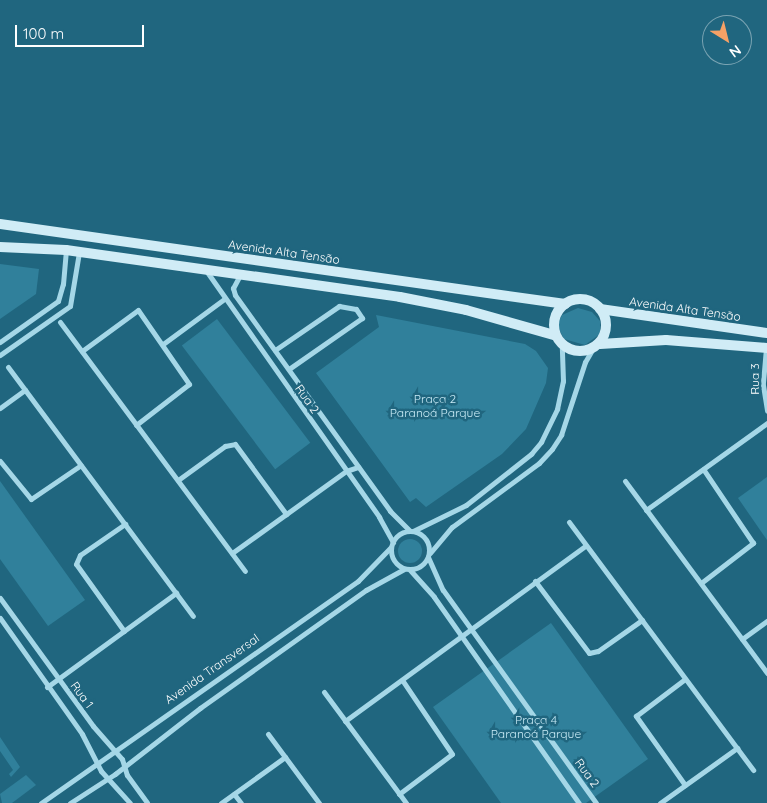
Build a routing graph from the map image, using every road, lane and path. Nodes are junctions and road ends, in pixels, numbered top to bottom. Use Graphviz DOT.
graph roads {
  1 [pos="0,224"];
  2 [pos="0,247"];
  3 [pos="66,250"];
  4 [pos="79,252"];
  5 [pos="205,269"];
  6 [pos="240,275"];
  7 [pos="224,299"];
  8 [pos="565,304"];
  9 [pos="600,309"];
  10 [pos="60,322"];
  11 [pos="767,333"];
  12 [pos="554,335"];
  13 [pos="0,342"];
  14 [pos="163,344"];
  15 [pos="562,344"];
  16 [pos="596,346"];
  17 [pos="766,348"];
  18 [pos="275,350"];
  19 [pos="82,351"];
  20 [pos="0,355"];
  21 [pos="8,367"];
  22 [pos="288,369"];
  23 [pos="25,390"];
  24 [pos="0,408"];
  25 [pos="767,410"];
  26 [pos="767,424"];
  27 [pos="136,425"];
  28 [pos="0,461"];
  29 [pos="81,465"];
  30 [pos="358,467"];
  31 [pos="703,469"];
  32 [pos="346,471"];
  33 [pos="178,480"];
  34 [pos="625,481"];
  35 [pos="646,510"];
  36 [pos="286,514"];
  37 [pos="569,522"];
  38 [pos="125,524"];
  39 [pos="411,531"];
  40 [pos="392,544"];
  41 [pos="586,545"];
  42 [pos="232,553"];
  43 [pos="429,555"];
  44 [pos="407,569"];
  45 [pos="245,571"];
  46 [pos="535,582"];
  47 [pos="701,583"];
  48 [pos="176,593"];
  49 [pos="0,598"];
  50 [pos="193,616"];
  51 [pos="0,618"];
  52 [pos="642,620"];
  53 [pos="767,621"];
  54 [pos="472,628"];
  55 [pos="124,631"];
  56 [pos="461,636"];
  57 [pos="742,639"];
  58 [pos="767,672"];
  59 [pos="58,678"];
  60 [pos="685,679"];
  61 [pos="402,680"];
  62 [pos="47,687"];
  63 [pos="324,692"];
  64 [pos="345,721"];
  65 [pos="268,734"];
  66 [pos="737,748"];
  67 [pos="114,750"];
  68 [pos="285,757"];
  69 [pos="97,763"];
  70 [pos="124,765"];
  71 [pos="753,770"];
  72 [pos="108,778"];
  73 [pos="685,786"];
  74 [pos="234,794"];
  75 [pos="400,794"];
  76 [pos="41,803"];
  77 [pos="70,803"];
  78 [pos="130,803"];
  79 [pos="147,803"];
  80 [pos="222,803"];
  81 [pos="241,803"];
  82 [pos="319,803"];
  83 [pos="406,803"];
  84 [pos="579,803"];
  85 [pos="596,803"];
  86 [pos="660,803"];
  1 -- 8 [label="street, Avenida Alta Tensão"];
  2 -- 3 [label="street"];
  3 -- 4 [label="street"];
  3 -- 13 [label="street"];
  4 -- 5 [label="street"];
  4 -- 20 [label="street"];
  5 -- 6 [label="street"];
  5 -- 7 [label="street, Rua 2"];
  6 -- 12 [label="street"];
  6 -- 18 [label="street, Rua 2"];
  7 -- 14 [label="street"];
  7 -- 32 [label="street, Rua 2"];
  8 -- 9 [label="street"];
  8 -- 12 [label="street"];
  9 -- 11 [label="street, Avenida Alta Tensāo"];
  9 -- 16 [label="street"];
  10 -- 19 [label="street"];
  12 -- 15 [label="street"];
  14 -- 19 [label="street"];
  14 -- 27 [label="street"];
  15 -- 16 [label="street"];
  15 -- 39 [label="street, Avenida Transversal"];
  16 -- 17 [label="street"];
  16 -- 43 [label="street, Avenida Transversal"];
  17 -- 25 [label="street, Rua 3"];
  18 -- 22 [label="street, Rua 2"];
  18 -- 22 [label="street"];
  19 -- 27 [label="street"];
  21 -- 23 [label="street"];
  22 -- 30 [label="street, Rua 2"];
  23 -- 24 [label="street"];
  23 -- 29 [label="street"];
  26 -- 31 [label="street"];
  27 -- 33 [label="street"];
  28 -- 29 [label="street"];
  29 -- 38 [label="street"];
  30 -- 32 [label="street"];
  30 -- 39 [label="street, Rua 2"];
  31 -- 35 [label="street"];
  31 -- 47 [label="street"];
  32 -- 36 [label="street"];
  32 -- 40 [label="street, Rua 2"];
  33 -- 36 [label="street"];
  33 -- 42 [label="street"];
  34 -- 35 [label="street"];
  35 -- 47 [label="street"];
  36 -- 42 [label="street"];
  37 -- 41 [label="street"];
  38 -- 48 [label="street"];
  38 -- 55 [label="street"];
  39 -- 40 [label="street, Avenida Transversal"];
  39 -- 43 [label="street"];
  40 -- 44 [label="street"];
  40 -- 67 [label="street, Avenida Transversal"];
  41 -- 46 [label="street"];
  41 -- 52 [label="street"];
  42 -- 45 [label="street"];
  43 -- 44 [label="street, Avenida Transversal"];
  43 -- 54 [label="street, Rua 2"];
  44 -- 56 [label="street, Rua 2"];
  44 -- 70 [label="street, Avenida Transversal"];
  46 -- 52 [label="street"];
  46 -- 54 [label="street"];
  47 -- 57 [label="street"];
  48 -- 50 [label="street"];
  48 -- 55 [label="street"];
  49 -- 59 [label="street, Rua 1"];
  51 -- 62 [label="street, Rua 1"];
  52 -- 60 [label="street"];
  53 -- 57 [label="street"];
  54 -- 56 [label="street"];
  54 -- 85 [label="street, Rua 2"];
  55 -- 59 [label="street"];
  56 -- 61 [label="street"];
  56 -- 84 [label="street, Rua 2"];
  57 -- 58 [label="street"];
  59 -- 62 [label="street"];
  59 -- 67 [label="street, Rua 1"];
  60 -- 66 [label="street"];
  60 -- 73 [label="street"];
  61 -- 64 [label="street"];
  61 -- 75 [label="street"];
  62 -- 69 [label="street, Rua 1"];
  63 -- 64 [label="street"];
  64 -- 75 [label="street"];
  65 -- 68 [label="street"];
  66 -- 71 [label="street"];
  66 -- 73 [label="street"];
  67 -- 69 [label="street, Avenida Transversal"];
  67 -- 70 [label="street, Rua 1"];
  68 -- 74 [label="street"];
  68 -- 82 [label="street"];
  69 -- 72 [label="street, Rua 1"];
  69 -- 76 [label="street, Avenida Transversal"];
  70 -- 72 [label="street, Avenida Transversal"];
  70 -- 79 [label="street, Rua 1"];
  72 -- 77 [label="street, Avenida Transversal"];
  72 -- 78 [label="street, Rua 1"];
  73 -- 86 [label="street"];
  74 -- 80 [label="street"];
  74 -- 81 [label="street"];
  75 -- 83 [label="street"];
}
